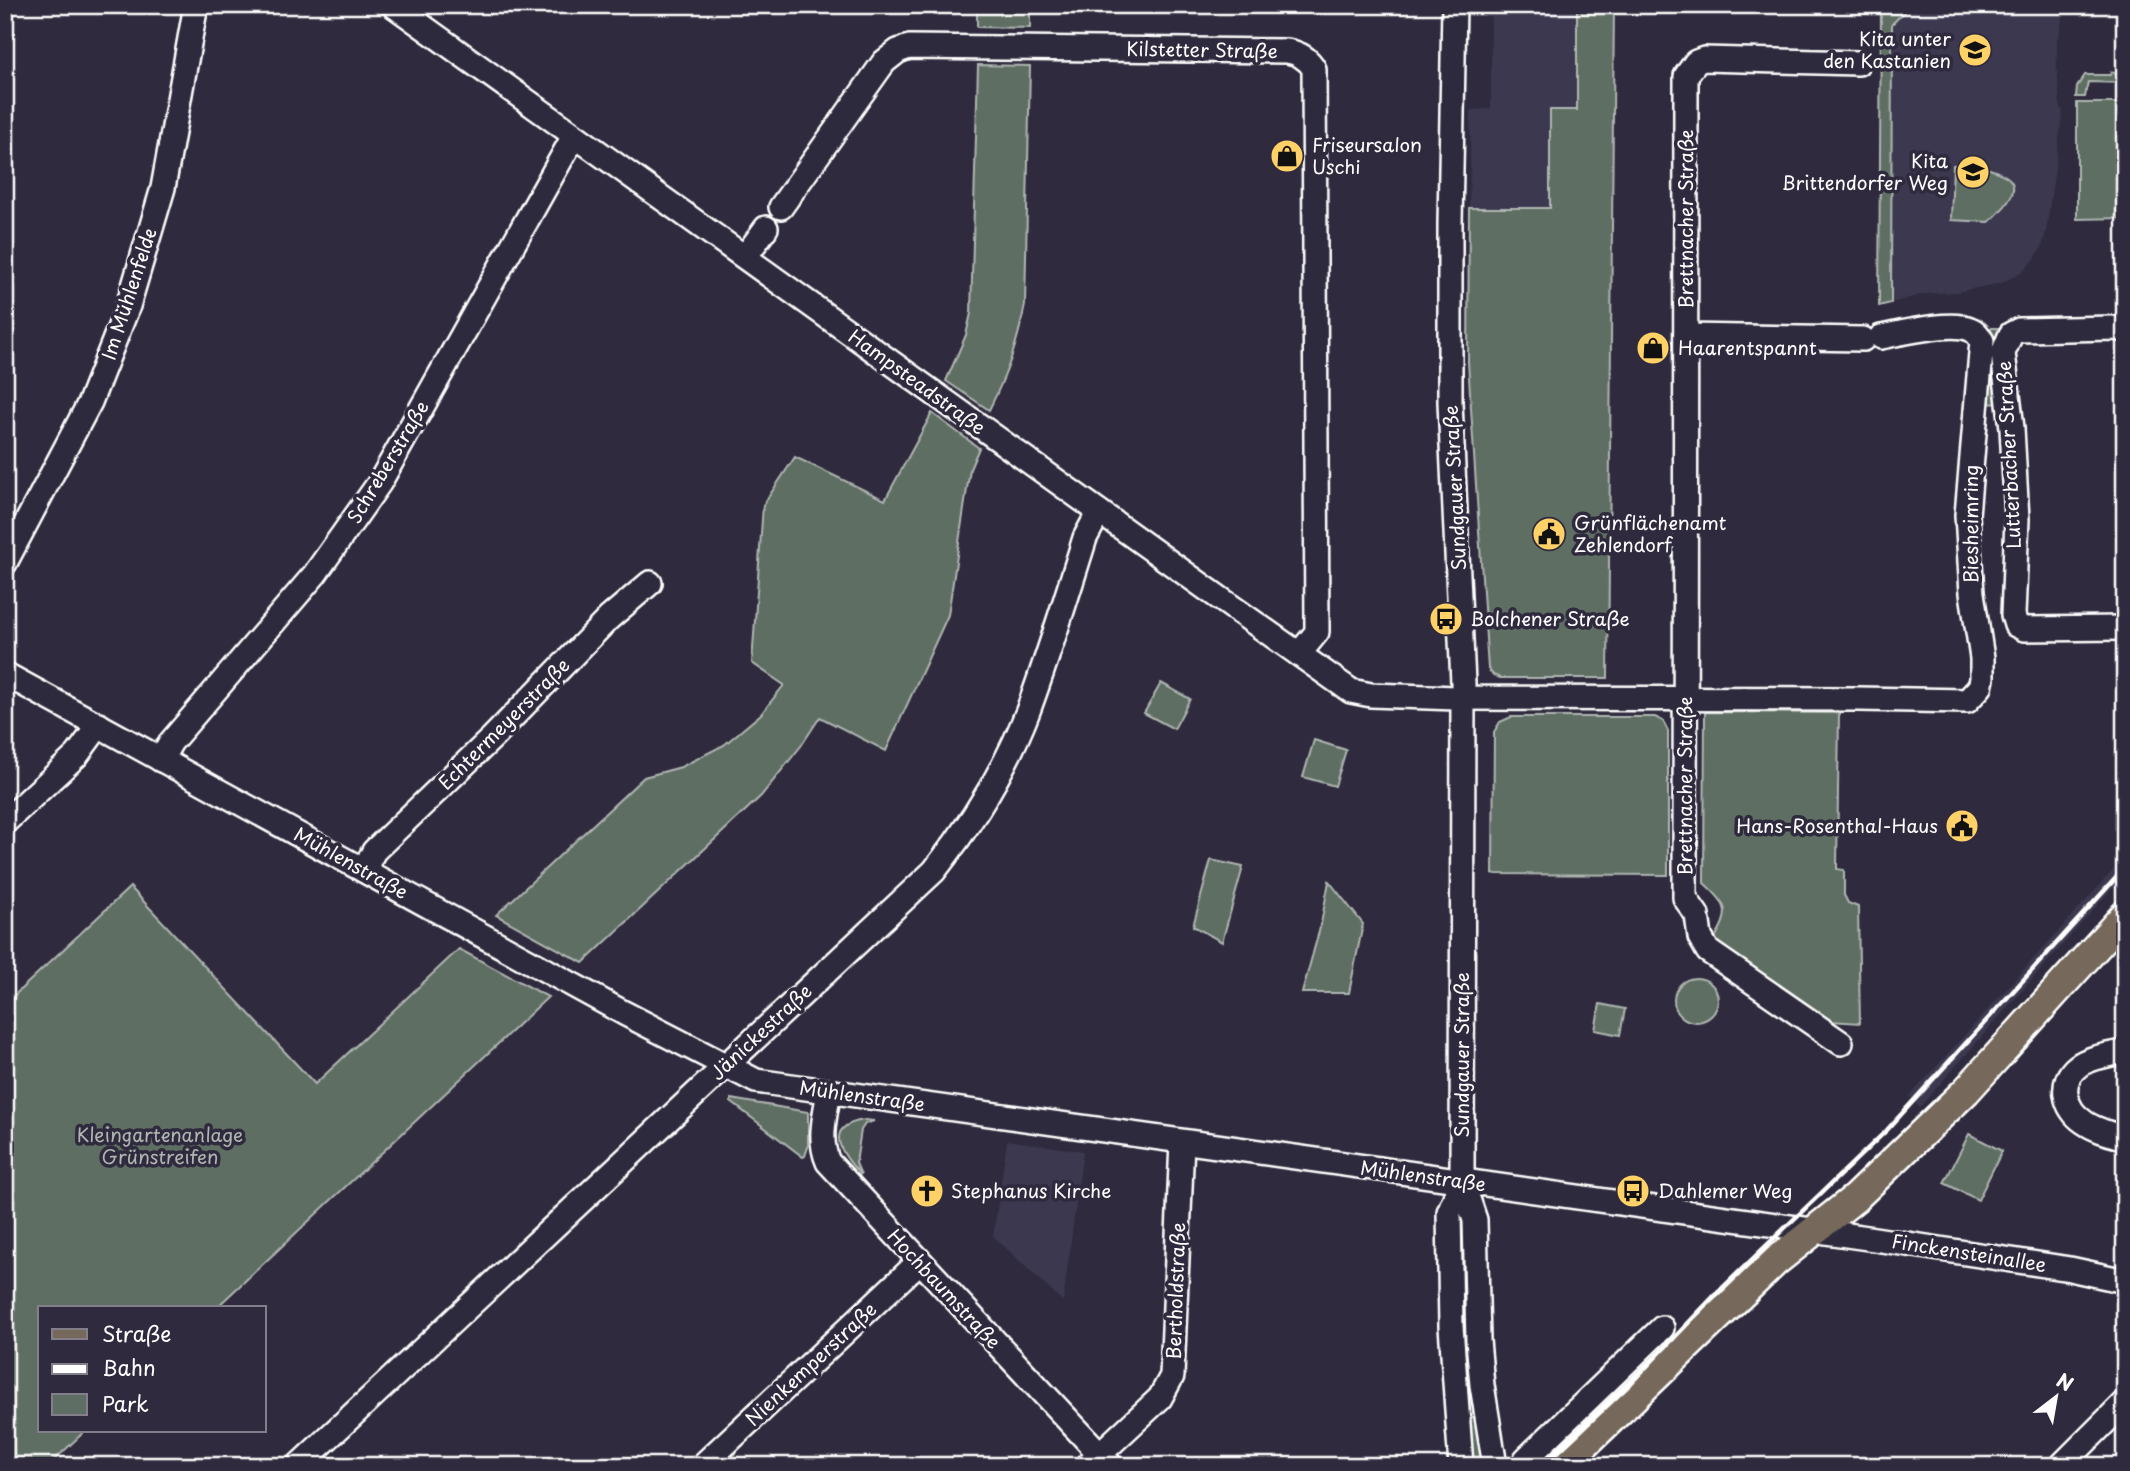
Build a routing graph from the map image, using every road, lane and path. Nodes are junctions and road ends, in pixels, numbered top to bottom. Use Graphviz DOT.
graph roads {
  1 [pos="196,5"];
  2 [pos="393,5"];
  3 [pos="1454,5"];
  4 [pos="1858,63"];
  5 [pos="574,136"];
  6 [pos="781,207"];
  7 [pos="766,228"];
  8 [pos="745,257"];
  9 [pos="2125,330"];
  10 [pos="1686,336"];
  11 [pos="1099,512"];
  12 [pos="5,564"];
  13 [pos="650,583"];
  14 [pos="2125,628"];
  15 [pos="1299,654"];
  16 [pos="5,674"];
  17 [pos="1463,698"];
  18 [pos="1686,699"];
  19 [pos="99,725"];
  20 [pos="162,760"];
  21 [pos="5,822"];
  22 [pos="363,870"];
  23 [pos="2125,915"];
  24 [pos="1841,1043"];
  25 [pos="2125,1051"];
  26 [pos="724,1066"];
  27 [pos="829,1092"];
  28 [pos="2125,1138"];
  29 [pos="1182,1142"];
  30 [pos="1462,1181"];
  31 [pos="1813,1231"];
  32 [pos="919,1262"];
  33 [pos="2125,1281"];
  34 [pos="1662,1328"];
  35 [pos="2125,1402"];
  36 [pos="1100,1462"];
  37 [pos="298,1466"];
  38 [pos="702,1466"];
  39 [pos="1461,1466"];
  40 [pos="1495,1466"];
  41 [pos="1527,1466"];
  42 [pos="1562,1466"];
  43 [pos="2061,1466"];
  1 -- 12 [label="street, Im Mühlenfelde"];
  2 -- 5 [label="street, Hampsteadstraße"];
  3 -- 17 [label="street, Sundgauer Straße"];
  4 -- 10 [label="street, Brettnacher Straße"];
  5 -- 8 [label="street, Hampsteadstraße"];
  5 -- 20 [label="street, Schreberstraße"];
  6 -- 15 [label="street, Kilstetter Straße"];
  7 -- 8 [label="street"];
  8 -- 11 [label="street, Hampsteadstraße"];
  9 -- 14 [label="street, Lutterbacher Straße"];
  10 -- 18 [label="street, Brettnacher Straße"];
  10 -- 18 [label="street, Biesheimring"];
  11 -- 15 [label="street, Hampsteadstraße"];
  11 -- 26 [label="street, Jänickestraße"];
  13 -- 22 [label="street, Echtermeyerstraße"];
  15 -- 17 [label="street, Hampsteadstraße"];
  16 -- 19 [label="street, Mühlenstraße"];
  17 -- 18 [label="street"];
  17 -- 30 [label="street, Sundgauer Straße"];
  18 -- 24 [label="street, Brettnacher Straße"];
  19 -- 20 [label="street, Mühlenstraße"];
  19 -- 21 [label="street"];
  20 -- 22 [label="street, Mühlenstraße"];
  22 -- 26 [label="street, Mühlenstraße"];
  23 -- 31 [label="main road"];
  25 -- 28 [label="street"];
  26 -- 27 [label="street, Mühlenstraße"];
  26 -- 37 [label="street, Jänickestraße"];
  27 -- 29 [label="street, Mühlenstraße"];
  27 -- 32 [label="street, Hochbaumstraße"];
  29 -- 30 [label="street, Mühlenstraße"];
  29 -- 36 [label="street, Bertholdstraße"];
  30 -- 31 [label="street, Mühlenstraße"];
  30 -- 39 [label="street, Sundgauer Straße"];
  30 -- 40 [label="street, Sundgauer Straße"];
  31 -- 33 [label="street, Finckensteinallee"];
  31 -- 42 [label="main road"];
  32 -- 36 [label="street, Hochbaumstraße"];
  32 -- 38 [label="street, Nienkemperstraße"];
  34 -- 41 [label="street"];
  35 -- 43 [label="street"];
}
